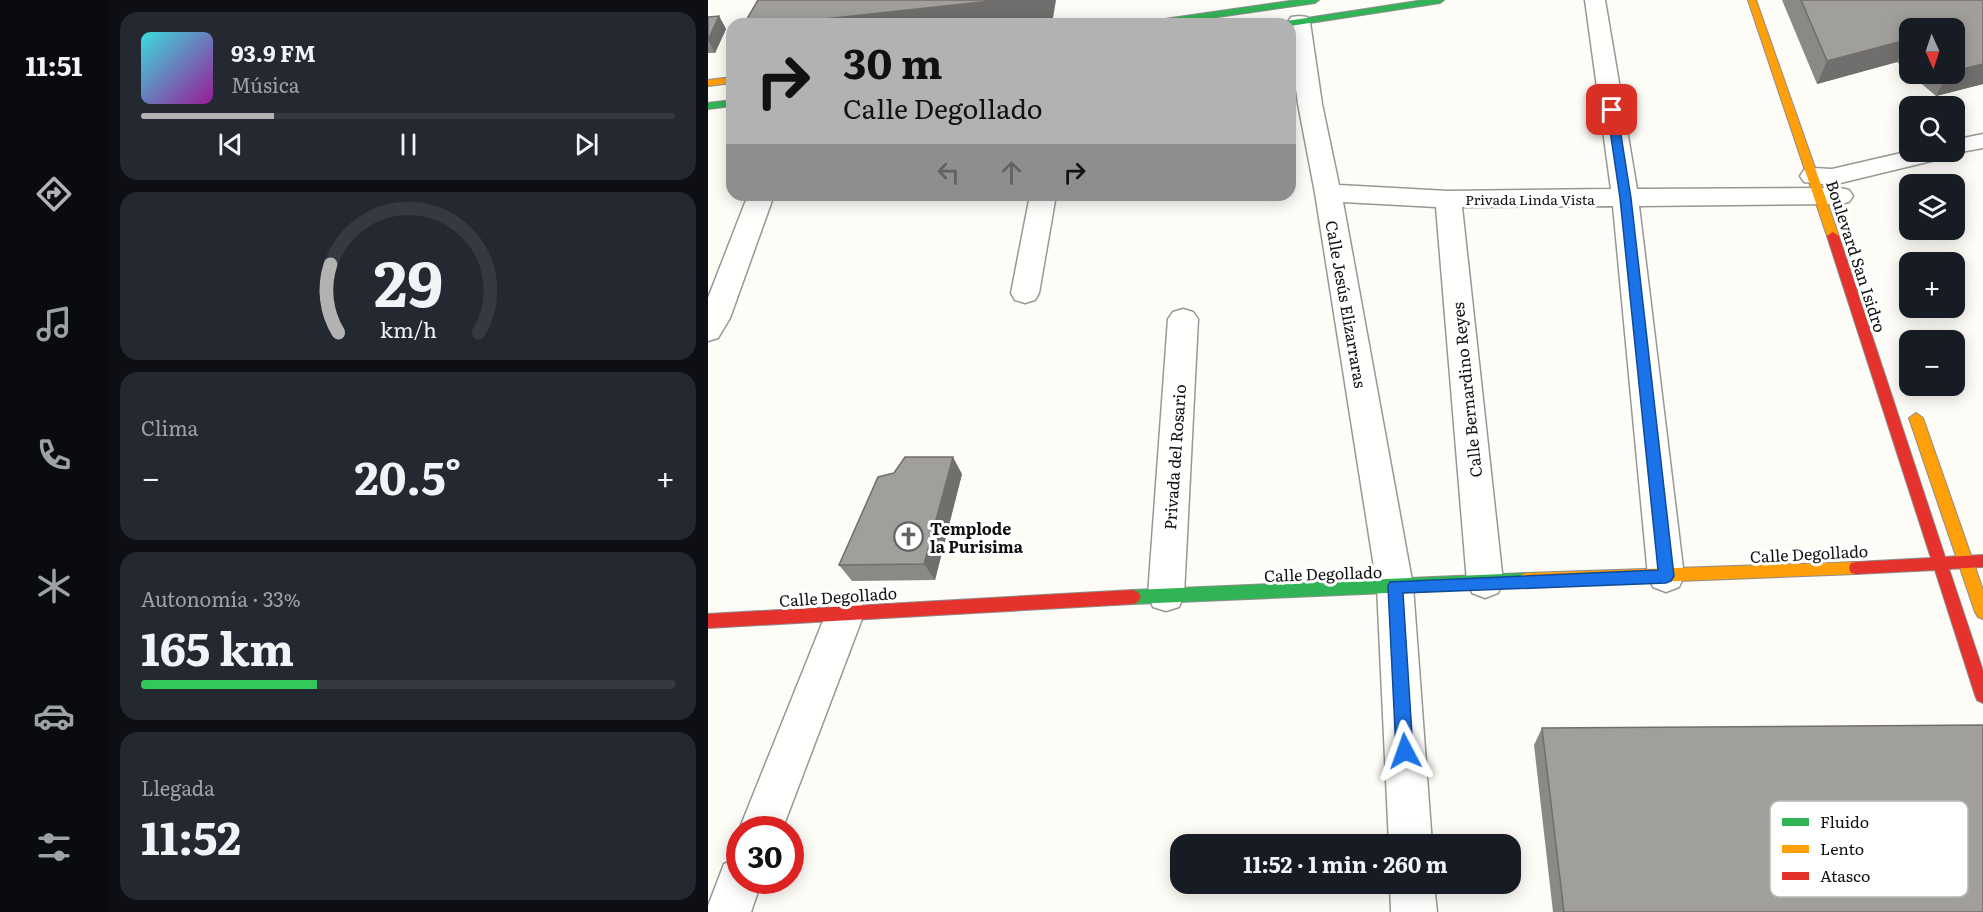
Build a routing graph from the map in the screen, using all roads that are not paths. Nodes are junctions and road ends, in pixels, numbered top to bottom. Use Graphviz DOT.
graph roads {
  1 [pos="1440,0"];
  2 [pos="1595,0"];
  3 [pos="1752,0"];
  4 [pos="1300,15"];
  5 [pos="1251,18"];
  6 [pos="726,79"];
  7 [pos="708,83"];
  8 [pos="1299,88"];
  9 [pos="726,104"];
  10 [pos="708,106"];
  11 [pos="1983,141"];
  12 [pos="1965,145"];
  13 [pos="1907,162"];
  14 [pos="1829,186"];
  15 [pos="1328,193"];
  16 [pos="1625,198"];
  17 [pos="1448,199"];
  18 [pos="759,201"];
  19 [pos="1042,201"];
  20 [pos="1025,293"];
  21 [pos="1183,319"];
  22 [pos="710,322"];
  23 [pos="1913,407"];
  24 [pos="1983,561"];
  25 [pos="1940,562"];
  26 [pos="1966,562"];
  27 [pos="1666,576"];
  28 [pos="1485,582"];
  29 [pos="1395,586"];
  30 [pos="1166,595"];
  31 [pos="846,611"];
  32 [pos="1983,612"];
  33 [pos="708,621"];
  34 [pos="1983,695"];
  35 [pos="765,816"];
  36 [pos="1409,834"];
  37 [pos="735,894"];
  38 [pos="1413,894"];
  39 [pos="728,912"];
  40 [pos="1414,912"];
  1 -- 4 [label="street"];
  2 -- 16 [label="street"];
  3 -- 14 [label="street, Boulevard San Isidro"];
  4 -- 5 [label="street"];
  4 -- 8 [label="street, Calle Jesús Elizarraras"];
  6 -- 7 [label="street"];
  8 -- 15 [label="street, Calle Jesús Elizarraras"];
  9 -- 10 [label="street"];
  11 -- 12 [label="street"];
  13 -- 14 [label="street, Privada Linda Vista"];
  14 -- 16 [label="street, Privada Linda Vista"];
  14 -- 25 [label="street, Boulevard San Isidro"];
  15 -- 17 [label="street, Privada Linda Vista"];
  15 -- 29 [label="street, Calle Jesús Elizarraras"];
  16 -- 17 [label="street, Privada Linda Vista"];
  16 -- 27 [label="street"];
  17 -- 28 [label="street, Calle Bernardino Reyes"];
  18 -- 22 [label="street"];
  19 -- 20 [label="street"];
  21 -- 30 [label="street, Privada del Rosario"];
  23 -- 26 [label="street"];
  24 -- 26 [label="street, Calle Degollado"];
  25 -- 26 [label="street, Calle Degollado"];
  25 -- 27 [label="street, Calle Degollado"];
  25 -- 34 [label="street, Boulevard San Isidro"];
  26 -- 32 [label="street"];
  27 -- 28 [label="street, Calle Degollado"];
  28 -- 29 [label="street, Calle Degollado"];
  29 -- 30 [label="street, Calle Degollado"];
  29 -- 36 [label="street, Calle Jesús Elizarraras"];
  30 -- 31 [label="street, Calle Degollado"];
  31 -- 33 [label="street, Calle Degollado"];
  31 -- 35 [label="street"];
  37 -- 39 [label="street"];
  38 -- 40 [label="street"];
}
